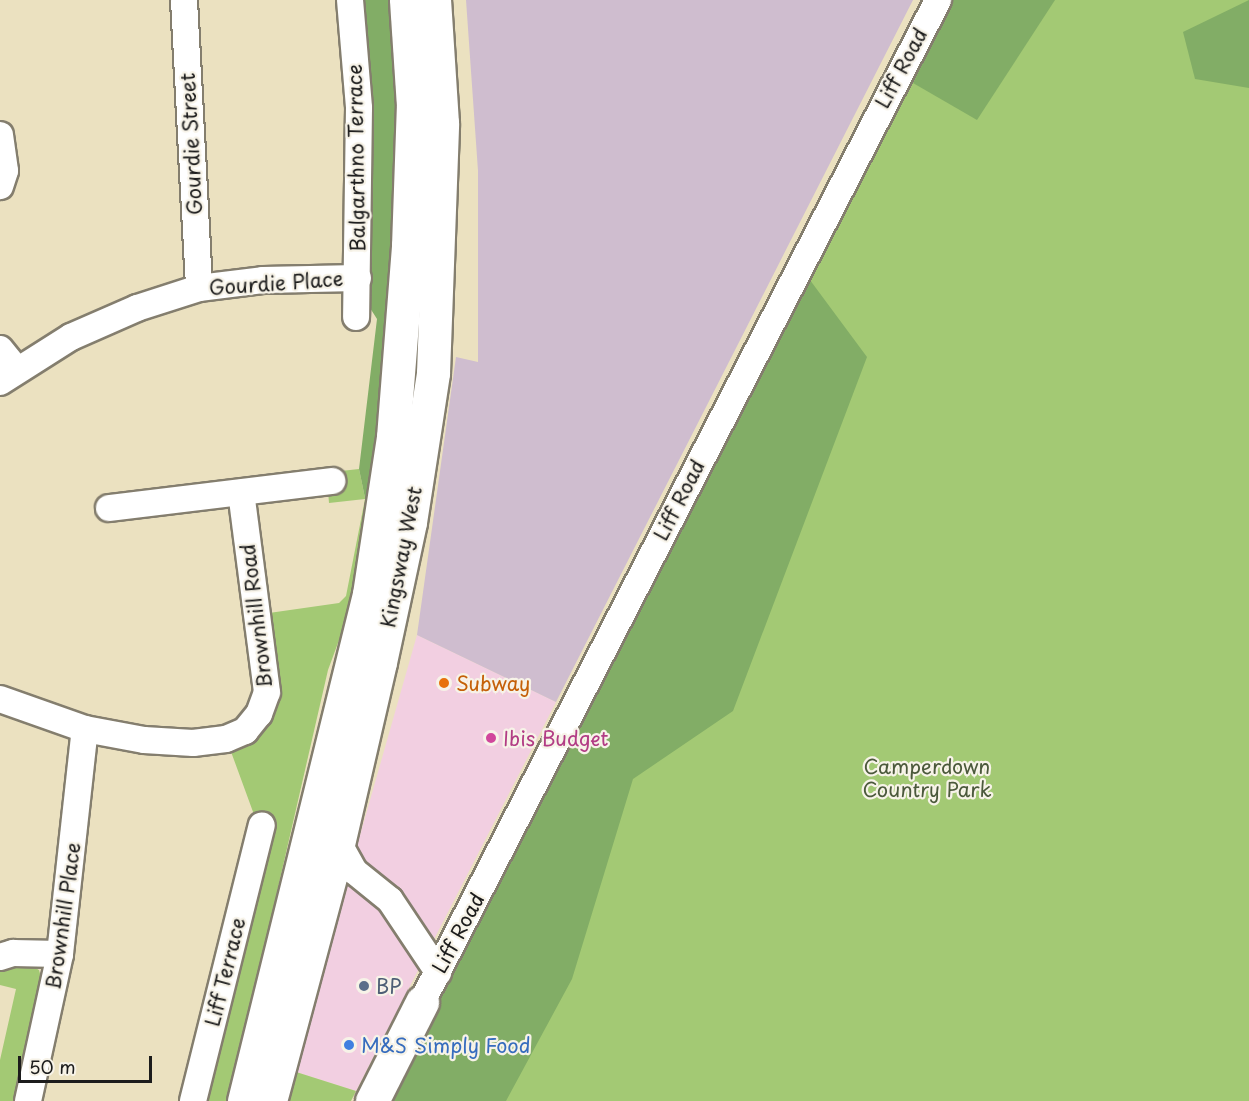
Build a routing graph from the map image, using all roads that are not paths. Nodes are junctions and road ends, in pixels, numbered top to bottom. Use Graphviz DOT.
graph roads {
  1 [pos="184,0"];
  2 [pos="350,0"];
  3 [pos="406,0"];
  4 [pos="434,0"];
  5 [pos="938,0"];
  6 [pos="0,135"];
  7 [pos="0,186"];
  8 [pos="358,278"];
  9 [pos="199,288"];
  10 [pos="356,317"];
  11 [pos="0,349"];
  12 [pos="8,375"];
  13 [pos="332,481"];
  14 [pos="241,493"];
  15 [pos="109,508"];
  16 [pos="0,699"];
  17 [pos="85,729"];
  18 [pos="253,835"];
  19 [pos="338,842"];
  20 [pos="60,954"];
  21 [pos="0,957"];
  22 [pos="438,972"];
  23 [pos="422,1002"];
  24 [pos="28,1101"];
  25 [pos="193,1101"];
  26 [pos="244,1101"];
  27 [pos="270,1101"];
  28 [pos="372,1101"];
  1 -- 9 [label="street, Gourdie Street"];
  2 -- 8 [label="street, Balgarthno Terrace"];
  3 -- 26 [label="highway, Kingsway West"];
  4 -- 19 [label="highway, Kingsway West"];
  5 -- 22 [label="street, Liff Road"];
  6 -- 7 [label="street"];
  8 -- 9 [label="street, Gourdie Place"];
  8 -- 10 [label="street, Balgarthno Terrace"];
  9 -- 12 [label="street, Gourdie Place"];
  11 -- 12 [label="street"];
  13 -- 14 [label="street"];
  14 -- 15 [label="street"];
  14 -- 17 [label="street, Brownhill Road"];
  16 -- 17 [label="street, Brownhill Road"];
  17 -- 20 [label="street, Brownhill Place"];
  18 -- 25 [label="street, Liff Terrace"];
  19 -- 22 [label="street"];
  19 -- 27 [label="highway, Kingsway West"];
  20 -- 21 [label="street"];
  20 -- 24 [label="street, Brownhill Place"];
  22 -- 23 [label="street, Liff Road"];
  23 -- 28 [label="highway"];
}
